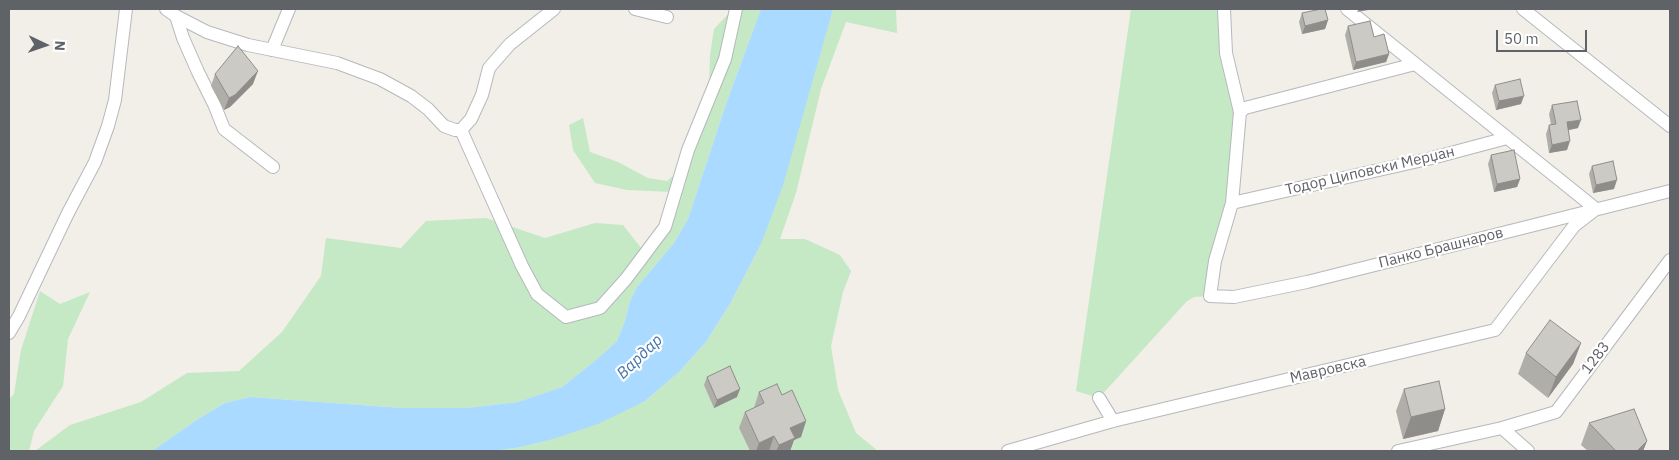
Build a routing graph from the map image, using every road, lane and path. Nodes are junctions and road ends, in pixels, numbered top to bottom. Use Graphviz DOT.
graph roads {
  1 [pos="126,9"];
  2 [pos="289,9"];
  3 [pos="554,9"];
  4 [pos="635,9"];
  5 [pos="736,9"];
  6 [pos="1224,9"];
  7 [pos="1347,9"];
  8 [pos="1523,9"];
  9 [pos="171,12"];
  10 [pos="667,17"];
  11 [pos="272,50"];
  12 [pos="1414,64"];
  13 [pos="1240,112"];
  14 [pos="1670,126"];
  15 [pos="461,130"];
  16 [pos="1507,138"];
  17 [pos="273,167"];
  18 [pos="1670,192"];
  19 [pos="1232,204"];
  20 [pos="1596,209"];
  21 [pos="1670,260"];
  22 [pos="9,333"];
  23 [pos="1099,398"];
  24 [pos="1113,421"];
  25 [pos="1502,428"];
  26 [pos="1008,451"];
  27 [pos="1398,451"];
  28 [pos="1528,451"];
  1 -- 22 [label="street"];
  2 -- 11 [label="street"];
  3 -- 15 [label="street"];
  4 -- 10 [label="street"];
  5 -- 15 [label="street"];
  6 -- 13 [label="street"];
  7 -- 12 [label="street"];
  8 -- 14 [label="street"];
  9 -- 11 [label="street"];
  9 -- 17 [label="street"];
  11 -- 15 [label="street"];
  12 -- 13 [label="street"];
  12 -- 16 [label="street"];
  13 -- 19 [label="street"];
  16 -- 19 [label="street, Тодор Циповски Мерџан"];
  16 -- 20 [label="street"];
  18 -- 20 [label="street, Панко Брашнаров"];
  19 -- 20 [label="street, Панко Брашнаров"];
  20 -- 24 [label="street, Мавровска"];
  21 -- 25 [label="street, 1283"];
  23 -- 24 [label="street"];
  24 -- 26 [label="street, Мавровска"];
  25 -- 27 [label="street, 1283"];
  25 -- 28 [label="street"];
}
